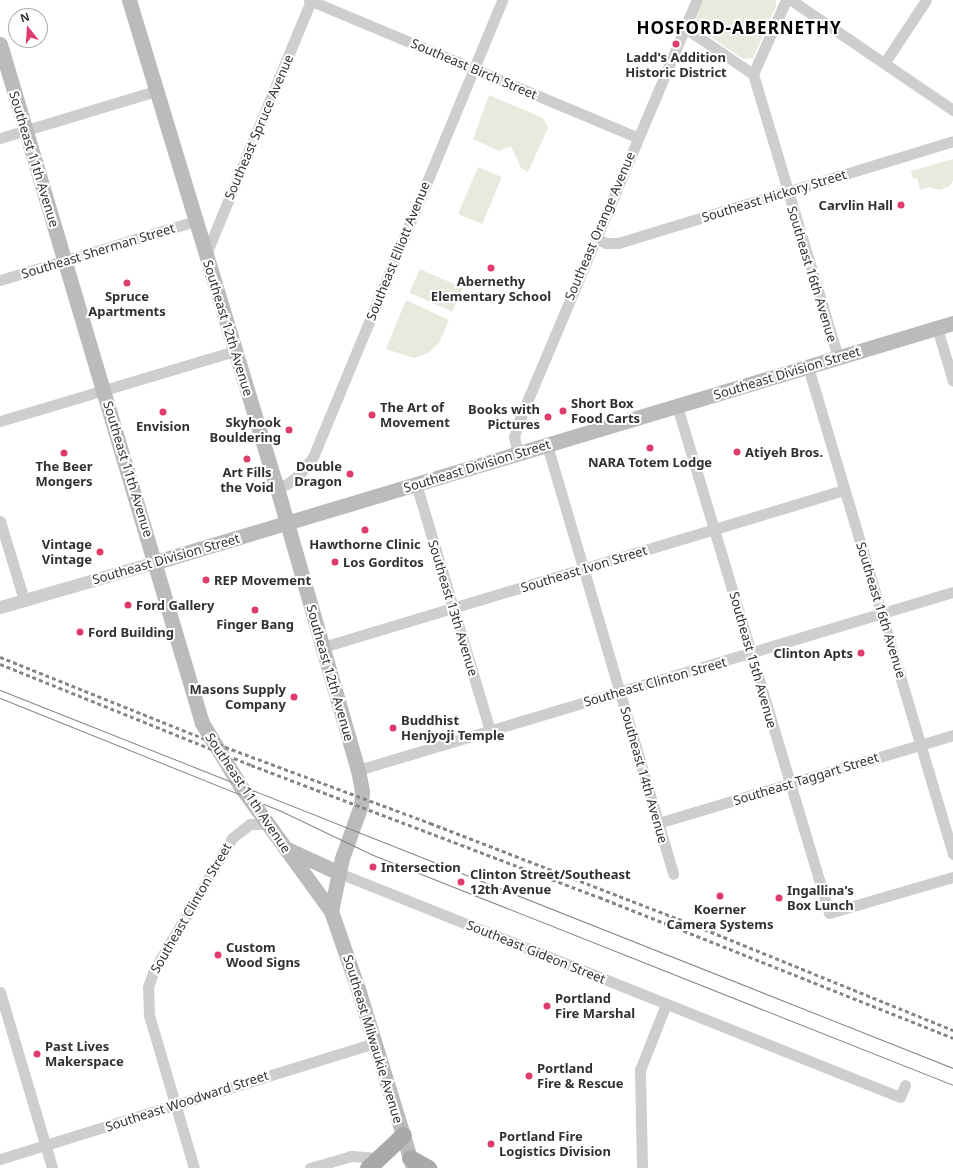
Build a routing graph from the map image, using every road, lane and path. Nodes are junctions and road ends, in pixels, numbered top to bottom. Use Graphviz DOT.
graph roads {
  1 [pos="129,0"];
  2 [pos="310,0"];
  3 [pos="502,0"];
  4 [pos="697,0"];
  5 [pos="786,0"];
  6 [pos="791,0"];
  7 [pos="926,0"];
  8 [pos="685,28"];
  9 [pos="0,44"];
  10 [pos="885,62"];
  11 [pos="474,68"];
  12 [pos="753,74"];
  13 [pos="156,91"];
  14 [pos="953,110"];
  15 [pos="26,130"];
  16 [pos="637,137"];
  17 [pos="0,138"];
  18 [pos="953,141"];
  19 [pos="787,193"];
  20 [pos="196,222"];
  21 [pos="595,238"];
  22 [pos="206,254"];
  23 [pos="65,261"];
  24 [pos="0,280"];
  25 [pos="953,323"];
  26 [pos="937,328"];
  27 [pos="235,351"];
  28 [pos="838,358"];
  29 [pos="808,367"];
  30 [pos="953,381"];
  31 [pos="104,390"];
  32 [pos="677,406"];
  33 [pos="0,421"];
  34 [pos="547,445"];
  35 [pos="518,454"];
  36 [pos="416,484"];
  37 [pos="276,487"];
  38 [pos="844,490"];
  39 [pos="0,521"];
  40 [pos="287,523"];
  41 [pos="714,530"];
  42 [pos="156,562"];
  43 [pos="584,569"];
  44 [pos="953,592"];
  45 [pos="24,600"];
  46 [pos="0,607"];
  47 [pos="453,608"];
  48 [pos="882,614"];
  49 [pos="323,647"];
  50 [pos="750,654"];
  51 [pos="620,692"];
  52 [pos="490,731"];
  53 [pos="953,735"];
  54 [pos="921,744"];
  55 [pos="358,770"];
  56 [pos="790,784"];
  57 [pos="658,823"];
  58 [pos="268,824"];
  59 [pos="283,847"];
  60 [pos="953,854"];
  61 [pos="339,873"];
  62 [pos="673,874"];
  63 [pos="953,877"];
  64 [pos="331,911"];
  65 [pos="0,992"];
  66 [pos="666,1004"];
  67 [pos="375,1043"];
  68 [pos="905,1085"];
  69 [pos="176,1106"];
  70 [pos="403,1135"];
  71 [pos="46,1145"];
  72 [pos="0,1159"];
  73 [pos="374,1163"];
  74 [pos="411,1163"];
  75 [pos="52,1168"];
  76 [pos="194,1168"];
  77 [pos="310,1168"];
  78 [pos="428,1168"];
  79 [pos="642,1168"];
  1 -- 13 [label="main road, Southeast 12th Avenue"];
  2 -- 11 [label="street, Southeast Birch Street"];
  2 -- 22 [label="street, Southeast Spruce Avenue"];
  3 -- 11 [label="street, Southeast Elliott Avenue"];
  4 -- 8 [label="street, Southeast Orange Avenue"];
  5 -- 12 [label="street"];
  6 -- 10 [label="street"];
  7 -- 10 [label="street"];
  8 -- 12 [label="street"];
  8 -- 16 [label="street, Southeast Orange Avenue"];
  9 -- 15 [label="main road, Southeast 11th Avenue"];
  10 -- 14 [label="street"];
  11 -- 16 [label="street, Southeast Birch Street"];
  11 -- 37 [label="street, Southeast Elliott Avenue"];
  12 -- 19 [label="street, Southeast 16th Avenue"];
  13 -- 15 [label="street"];
  13 -- 20 [label="main road, Southeast 12th Avenue"];
  15 -- 17 [label="street"];
  15 -- 23 [label="main road, Southeast 11th Avenue"];
  16 -- 21 [label="street, Southeast Orange Avenue"];
  18 -- 19 [label="street, Southeast Hickory Street"];
  19 -- 21 [label="street, Southeast Hickory Street"];
  19 -- 28 [label="street, Southeast 16th Avenue"];
  20 -- 22 [label="main road, Southeast 12th Avenue"];
  20 -- 23 [label="street, Southeast Sherman Street"];
  21 -- 35 [label="street, Southeast Orange Avenue"];
  22 -- 27 [label="main road, Southeast 12th Avenue"];
  23 -- 24 [label="street, Southeast Sherman Street"];
  23 -- 31 [label="main road, Southeast 11th Avenue"];
  25 -- 26 [label="main road, Southeast Division Street"];
  26 -- 28 [label="main road, Southeast Division Street"];
  26 -- 30 [label="street"];
  27 -- 31 [label="street"];
  27 -- 37 [label="main road, Southeast 12th Avenue"];
  28 -- 29 [label="main road, Southeast Division Street"];
  29 -- 32 [label="main road, Southeast Division Street"];
  29 -- 38 [label="street, Southeast 16th Avenue"];
  31 -- 33 [label="street"];
  31 -- 42 [label="main road, Southeast 11th Avenue"];
  32 -- 34 [label="main road, Southeast Division Street"];
  32 -- 41 [label="street, Southeast 15th Avenue"];
  34 -- 35 [label="main road, Southeast Division Street"];
  34 -- 43 [label="street, Southeast 14th Avenue"];
  35 -- 36 [label="main road, Southeast Division Street"];
  36 -- 40 [label="main road, Southeast Division Street"];
  36 -- 47 [label="street, Southeast 13th Avenue"];
  37 -- 40 [label="main road, Southeast 12th Avenue"];
  38 -- 41 [label="street, Southeast Ivon Street"];
  38 -- 48 [label="street, Southeast 16th Avenue"];
  39 -- 45 [label="street"];
  40 -- 42 [label="main road, Southeast Division Street"];
  40 -- 49 [label="main road, Southeast 12th Avenue"];
  41 -- 43 [label="street, Southeast Ivon Street"];
  41 -- 50 [label="street, Southeast 15th Avenue"];
  42 -- 45 [label="street, Southeast Division Street"];
  42 -- 58 [label="main road, Southeast 11th Avenue"];
  43 -- 47 [label="street, Southeast Ivon Street"];
  43 -- 51 [label="street, Southeast 14th Avenue"];
  44 -- 48 [label="street, Southeast Clinton Street"];
  45 -- 46 [label="street, Southeast Division Street"];
  47 -- 49 [label="street, Southeast Ivon Street"];
  47 -- 52 [label="street, Southeast 13th Avenue"];
  48 -- 50 [label="street, Southeast Clinton Street"];
  48 -- 54 [label="street, Southeast 16th Avenue"];
  49 -- 55 [label="main road, Southeast 12th Avenue"];
  50 -- 51 [label="street, Southeast Clinton Street"];
  50 -- 56 [label="street, Southeast 15th Avenue"];
  51 -- 52 [label="street, Southeast Clinton Street"];
  51 -- 57 [label="street, Southeast 14th Avenue"];
  52 -- 55 [label="street, Southeast Clinton Street"];
  53 -- 54 [label="street, Southeast Taggart Street"];
  54 -- 56 [label="street, Southeast Taggart Street"];
  54 -- 60 [label="street, Southeast 16th Avenue"];
  55 -- 61 [label="main road, Southeast 12th Avenue"];
  56 -- 57 [label="street, Southeast Taggart Street"];
  56 -- 63 [label="street, Southeast 15th Avenue"];
  57 -- 62 [label="street, Southeast 14th Avenue"];
  58 -- 59 [label="main road, Southeast 11th Avenue"];
  58 -- 69 [label="street, Southeast Clinton Street"];
  59 -- 61 [label="main road"];
  59 -- 64 [label="main road, Southeast 11th Avenue"];
  61 -- 64 [label="main road, Southeast 12th Avenue"];
  61 -- 66 [label="street, Southeast Gideon Street"];
  64 -- 67 [label="main road, Southeast Milwaukie Avenue"];
  65 -- 71 [label="street"];
  66 -- 68 [label="street, Southeast Gideon Street"];
  66 -- 79 [label="street"];
  67 -- 69 [label="street, Southeast Woodward Street"];
  67 -- 70 [label="main road, Southeast Milwaukie Avenue"];
  69 -- 71 [label="street, Southeast Woodward Street"];
  69 -- 76 [label="street"];
  70 -- 73 [label="main road"];
  70 -- 74 [label="main road, Southeast Milwaukie Avenue"];
  71 -- 72 [label="street, Southeast Woodward Street"];
  71 -- 75 [label="street"];
  73 -- 77 [label="street"];
  74 -- 78 [label="main road"];
}
